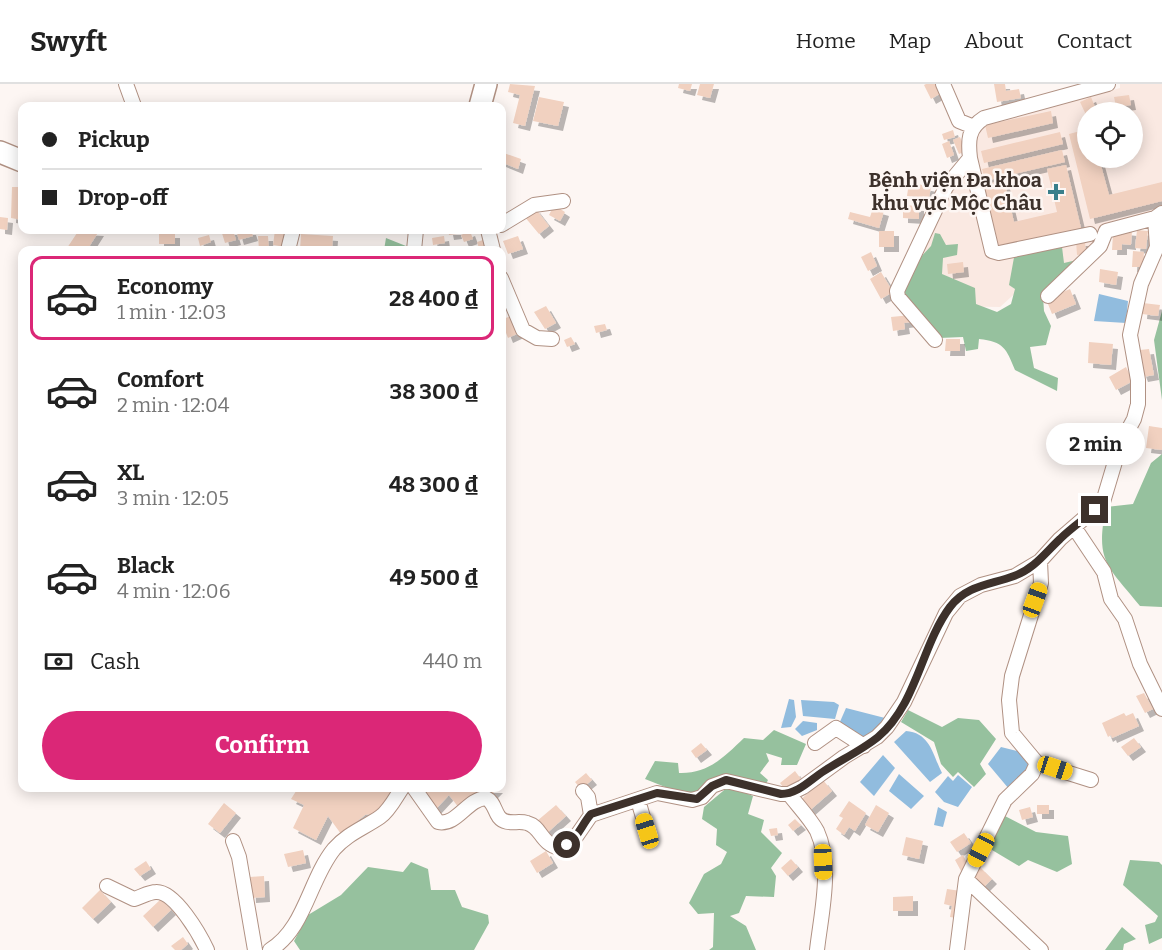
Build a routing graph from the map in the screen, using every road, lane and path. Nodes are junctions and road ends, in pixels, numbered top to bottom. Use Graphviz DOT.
graph roads {
  1 [pos="126,84"];
  2 [pos="486,84"];
  3 [pos="943,84"];
  4 [pos="1108,84"];
  5 [pos="133,102"];
  6 [pos="481,102"];
  7 [pos="974,127"];
  8 [pos="0,152"];
  9 [pos="970,158"];
  10 [pos="18,159"];
  11 [pos="563,201"];
  12 [pos="1158,215"];
  13 [pos="506,221"];
  14 [pos="1089,234"];
  15 [pos="506,290"];
  16 [pos="1048,296"];
  17 [pos="552,339"];
  18 [pos="935,340"];
  19 [pos="1074,527"];
  20 [pos="1040,561"];
  21 [pos="1162,709"];
  22 [pos="815,743"];
  23 [pos="864,746"];
  24 [pos="1036,763"];
  25 [pos="1091,780"];
  26 [pos="583,791"];
  27 [pos="399,792"];
  28 [pos="417,792"];
  29 [pos="789,794"];
  30 [pos="638,800"];
  31 [pos="591,814"];
  32 [pos="647,831"];
  33 [pos="233,841"];
  34 [pos="966,879"];
  35 [pos="106,886"];
  36 [pos="289,944"];
  37 [pos="207,950"];
  38 [pos="255,950"];
  39 [pos="270,950"];
  40 [pos="817,950"];
  41 [pos="957,950"];
  42 [pos="1041,950"];
  1 -- 5 [label="street"];
  2 -- 6 [label="highway"];
  3 -- 7 [label="street"];
  4 -- 7 [label="street"];
  7 -- 9 [label="street"];
  8 -- 10 [label="highway"];
  9 -- 14 [label="street"];
  9 -- 18 [label="street"];
  11 -- 13 [label="street"];
  12 -- 16 [label="street"];
  12 -- 19 [label="street"];
  15 -- 17 [label="street"];
  19 -- 20 [label="street"];
  19 -- 21 [label="street"];
  20 -- 23 [label="street"];
  20 -- 24 [label="street"];
  22 -- 23 [label="street"];
  23 -- 29 [label="street"];
  24 -- 25 [label="street"];
  24 -- 34 [label="street"];
  26 -- 31 [label="street"];
  27 -- 36 [label="street"];
  28 -- 31 [label="street"];
  29 -- 30 [label="street"];
  29 -- 40 [label="street"];
  30 -- 31 [label="street"];
  30 -- 32 [label="street"];
  33 -- 38 [label="street"];
  34 -- 41 [label="street"];
  34 -- 42 [label="street"];
  35 -- 37 [label="street"];
  36 -- 39 [label="street"];
}
